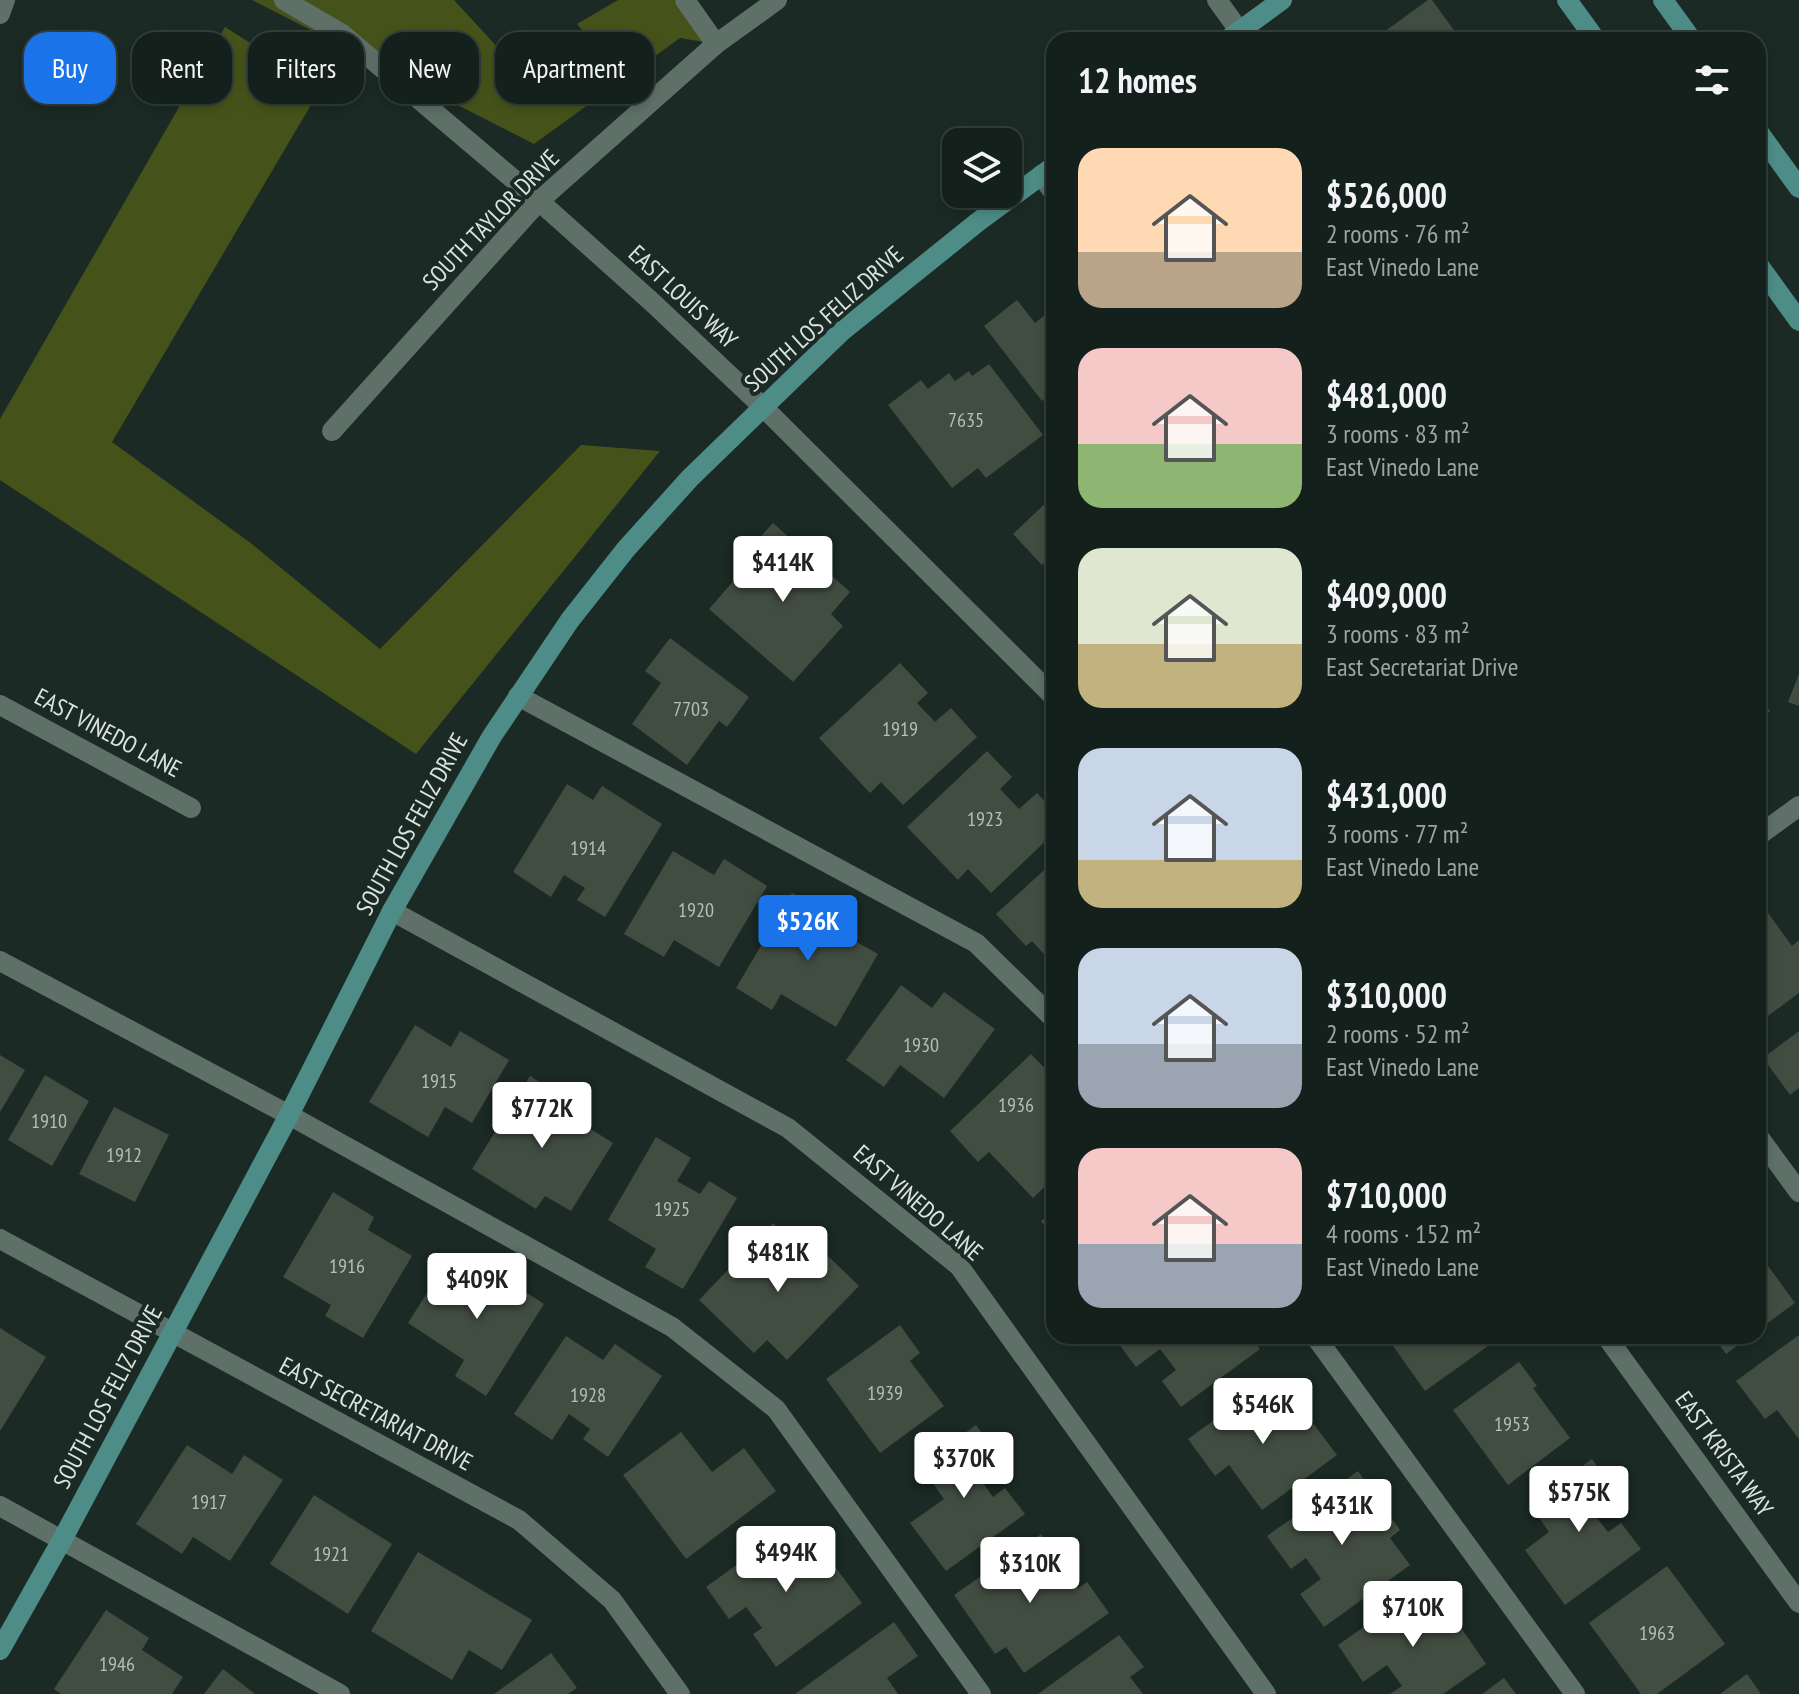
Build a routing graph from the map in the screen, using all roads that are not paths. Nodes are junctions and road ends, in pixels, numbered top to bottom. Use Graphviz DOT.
graph roads {
  1 [pos="5,0"];
  2 [pos="284,0"];
  3 [pos="685,0"];
  4 [pos="777,0"];
  5 [pos="1217,0"];
  6 [pos="1282,0"];
  7 [pos="1567,0"];
  8 [pos="1663,0"];
  9 [pos="0,14"];
  10 [pos="1235,32"];
  11 [pos="1244,32"];
  12 [pos="1590,32"];
  13 [pos="1686,32"];
  14 [pos="716,44"];
  15 [pos="1766,142"];
  16 [pos="1046,171"];
  17 [pos="1799,188"];
  18 [pos="539,201"];
  19 [pos="1766,275"];
  20 [pos="1799,321"];
  21 [pos="763,407"];
  22 [pos="332,431"];
  23 [pos="1046,689"];
  24 [pos="518,696"];
  25 [pos="0,705"];
  26 [pos="1799,806"];
  27 [pos="191,808"];
  28 [pos="1766,830"];
  29 [pos="392,911"];
  30 [pos="0,961"];
  31 [pos="1046,1011"];
  32 [pos="289,1115"];
  33 [pos="1766,1147"];
  34 [pos="1799,1192"];
  35 [pos="0,1239"];
  36 [pos="171,1333"];
  37 [pos="1321,1344"];
  38 [pos="1612,1344"];
  39 [pos="0,1506"];
  40 [pos="62,1540"];
  41 [pos="1799,1603"];
  42 [pos="0,1650"];
  43 [pos="340,1694"];
  44 [pos="680,1694"];
  45 [pos="981,1694"];
  46 [pos="1266,1694"];
  47 [pos="1575,1694"];
  1 -- 9 [label="street"];
  2 -- 18 [label="street, EAST LOUIS WAY"];
  3 -- 14 [label="street"];
  4 -- 14 [label="street, SOUTH TAYLOR DRIVE"];
  5 -- 10 [label="street"];
  6 -- 11 [label="street"];
  7 -- 12 [label="street"];
  8 -- 13 [label="street"];
  14 -- 18 [label="street, SOUTH TAYLOR DRIVE"];
  15 -- 17 [label="street"];
  16 -- 21 [label="street, SOUTH LOS FELIZ DRIVE"];
  18 -- 21 [label="street, EAST LOUIS WAY"];
  18 -- 22 [label="street, SOUTH TAYLOR DRIVE"];
  19 -- 20 [label="street"];
  21 -- 23 [label="street, EAST LOUIS WAY"];
  21 -- 24 [label="street, SOUTH LOS FELIZ DRIVE"];
  24 -- 29 [label="street, SOUTH LOS FELIZ DRIVE"];
  24 -- 31 [label="street"];
  25 -- 27 [label="street, EAST VINEDO LANE"];
  26 -- 28 [label="street"];
  29 -- 32 [label="street, SOUTH LOS FELIZ DRIVE"];
  29 -- 46 [label="street, EAST VINEDO LANE"];
  30 -- 32 [label="street"];
  32 -- 36 [label="street, SOUTH LOS FELIZ DRIVE"];
  32 -- 45 [label="street"];
  33 -- 34 [label="street"];
  35 -- 36 [label="street, EAST SECRETARIAT DRIVE"];
  36 -- 40 [label="street, SOUTH LOS FELIZ DRIVE"];
  36 -- 44 [label="street, EAST SECRETARIAT DRIVE"];
  37 -- 47 [label="street"];
  38 -- 41 [label="street, EAST KRISTA WAY"];
  39 -- 40 [label="street"];
  40 -- 42 [label="street, SOUTH LOS FELIZ DRIVE"];
  40 -- 43 [label="street"];
}
